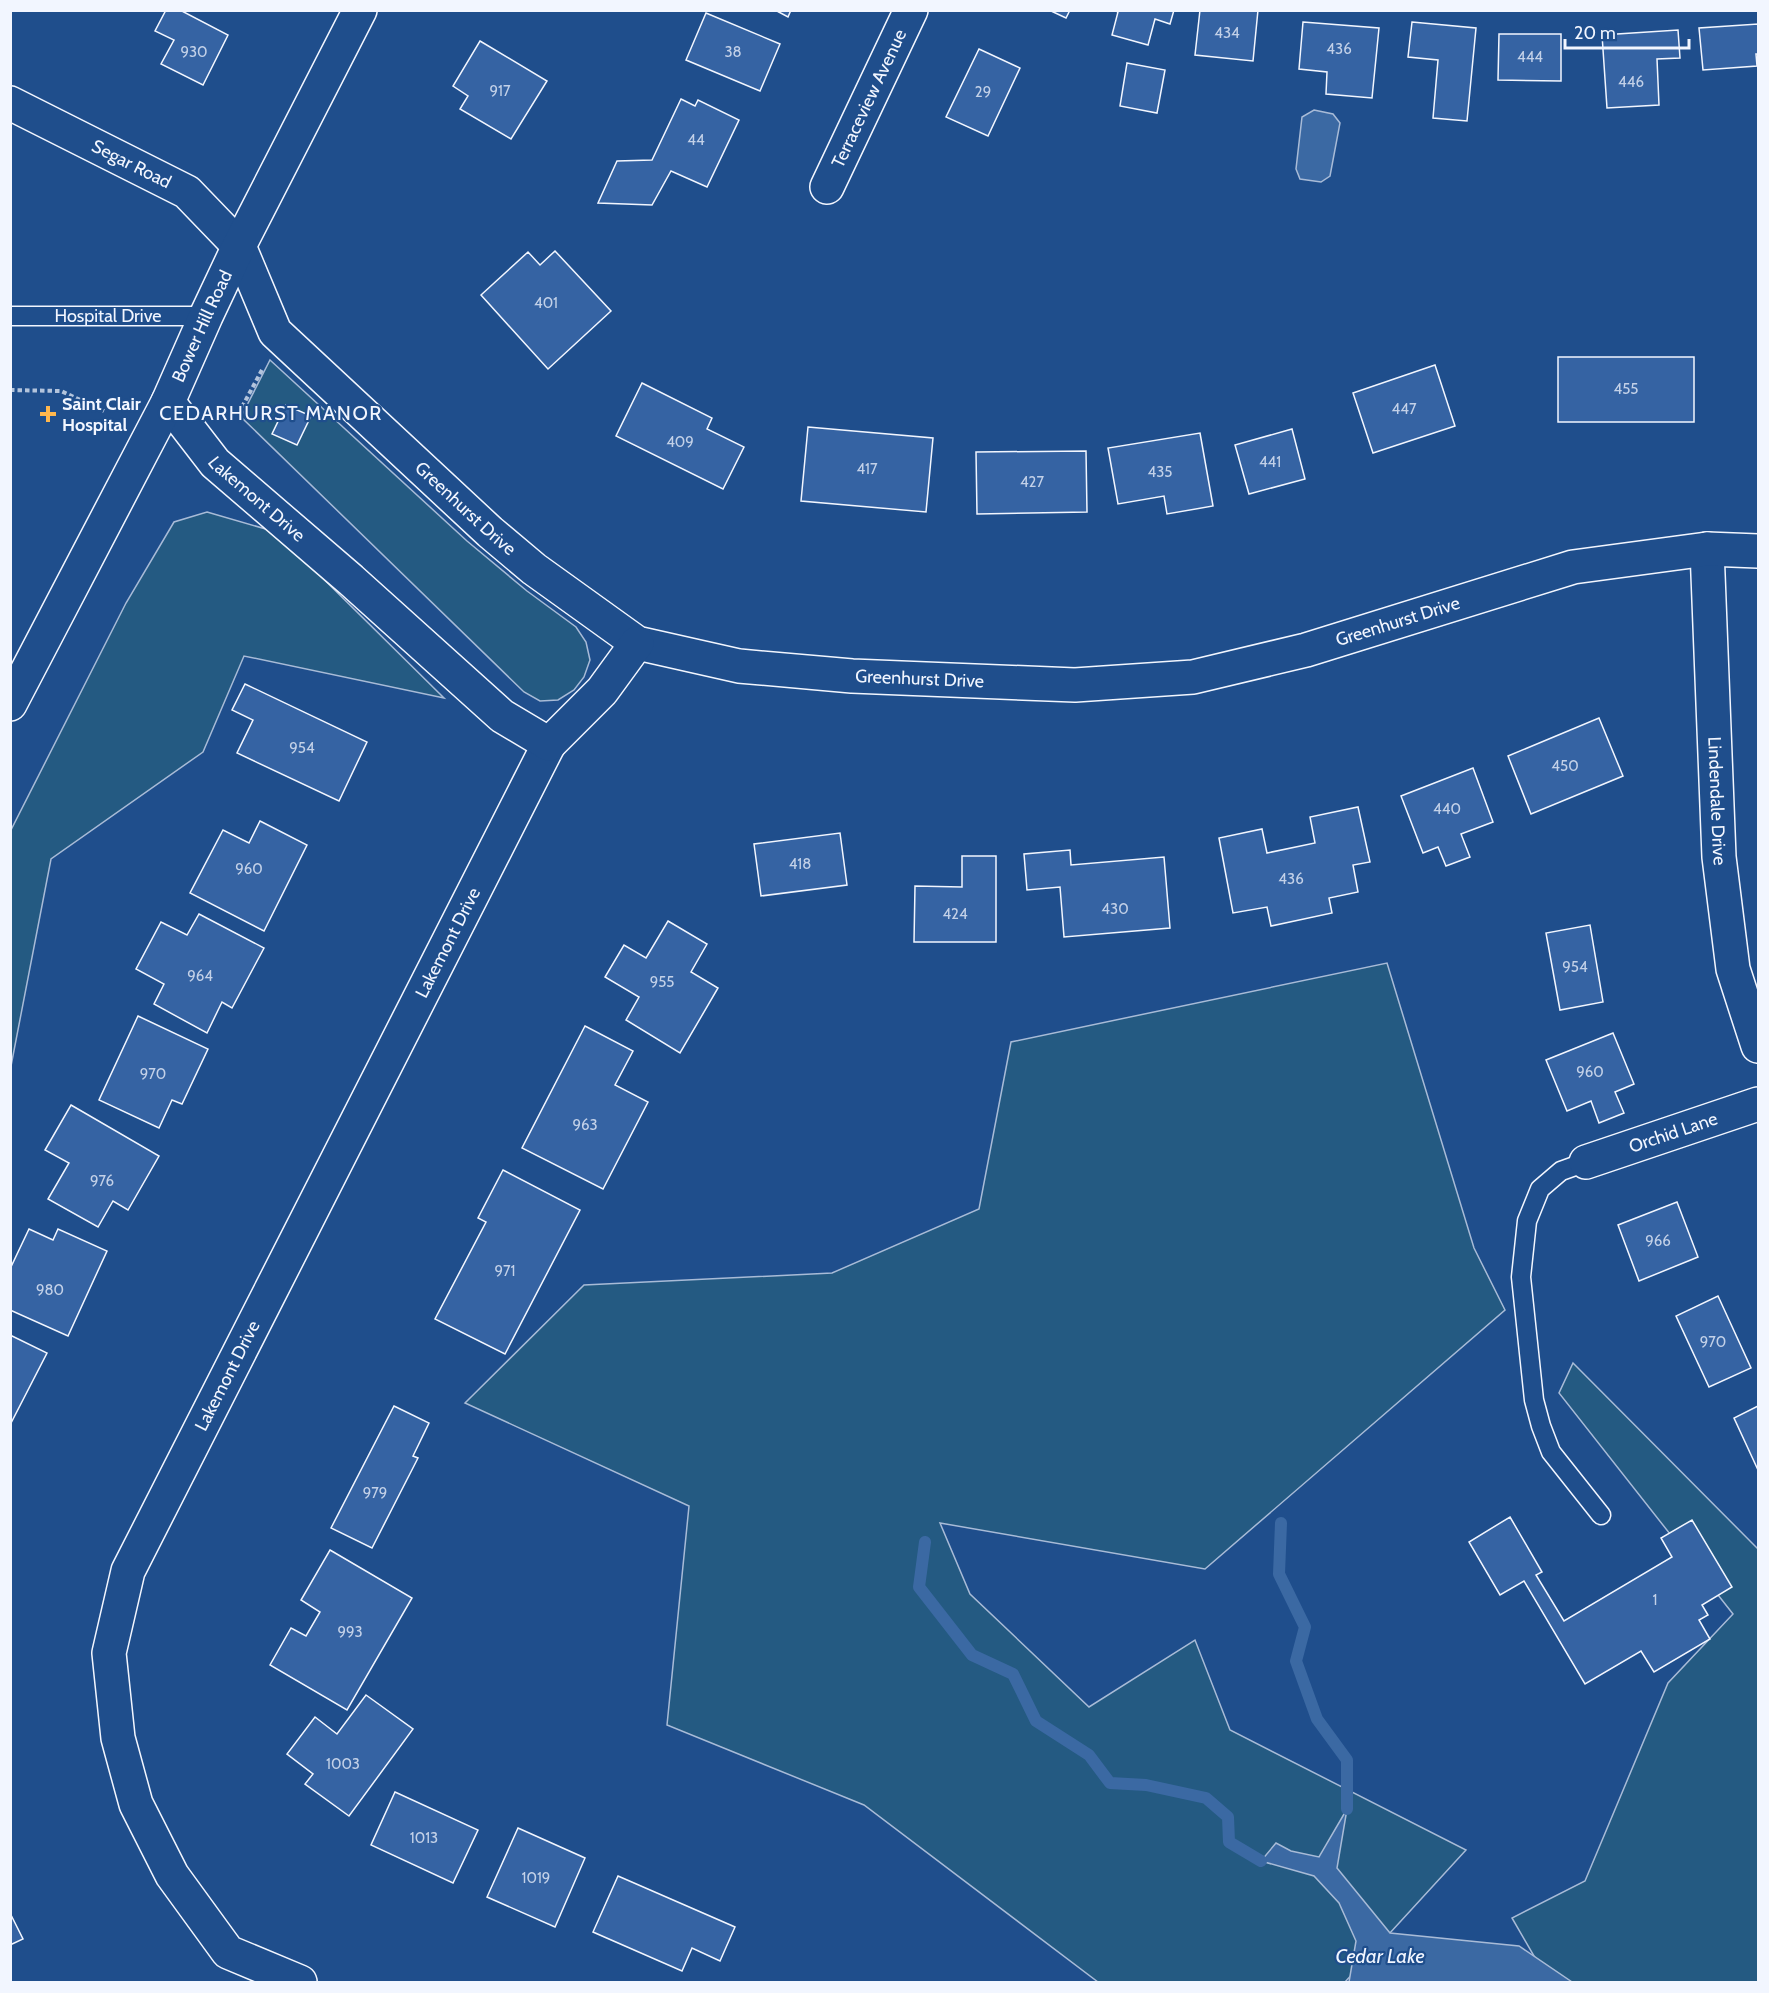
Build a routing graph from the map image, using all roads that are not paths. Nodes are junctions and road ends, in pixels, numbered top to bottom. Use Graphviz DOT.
graph roads {
  1 [pos="360,10"];
  2 [pos="910,10"];
  3 [pos="10,103"];
  4 [pos="827,187"];
  5 [pos="239,246"];
  6 [pos="10,316"];
  7 [pos="206,316"];
  8 [pos="168,402"];
  9 [pos="1707,549"];
  10 [pos="1758,551"];
  11 [pos="637,643"];
  12 [pos="10,704"];
  13 [pos="549,744"];
  14 [pos="1758,1046"];
  15 [pos="1758,1104"];
  16 [pos="1586,1162"];
  17 [pos="1601,1515"];
  18 [pos="300,1983"];
  1 -- 5 [label="street, Bower Hill Road"];
  2 -- 4 [label="street, Terraceview Avenue"];
  3 -- 5 [label="street, Segar Road"];
  5 -- 7 [label="street, Bower Hill Road"];
  5 -- 11 [label="street, Greenhurst Drive"];
  6 -- 7 [label="lane, Hospital Drive"];
  7 -- 8 [label="street, Bower Hill Road"];
  8 -- 12 [label="street, Bower Hill Road"];
  8 -- 13 [label="street, Lakemont Drive"];
  9 -- 10 [label="street, Greenhurst Drive"];
  9 -- 11 [label="street, Greenhurst Drive"];
  9 -- 14 [label="street, Lindendale Drive"];
  11 -- 13 [label="street, Lakemont Drive"];
  13 -- 18 [label="street, Lakemont Drive"];
  15 -- 16 [label="street, Orchid Lane"];
  16 -- 17 [label="lane"];
}
